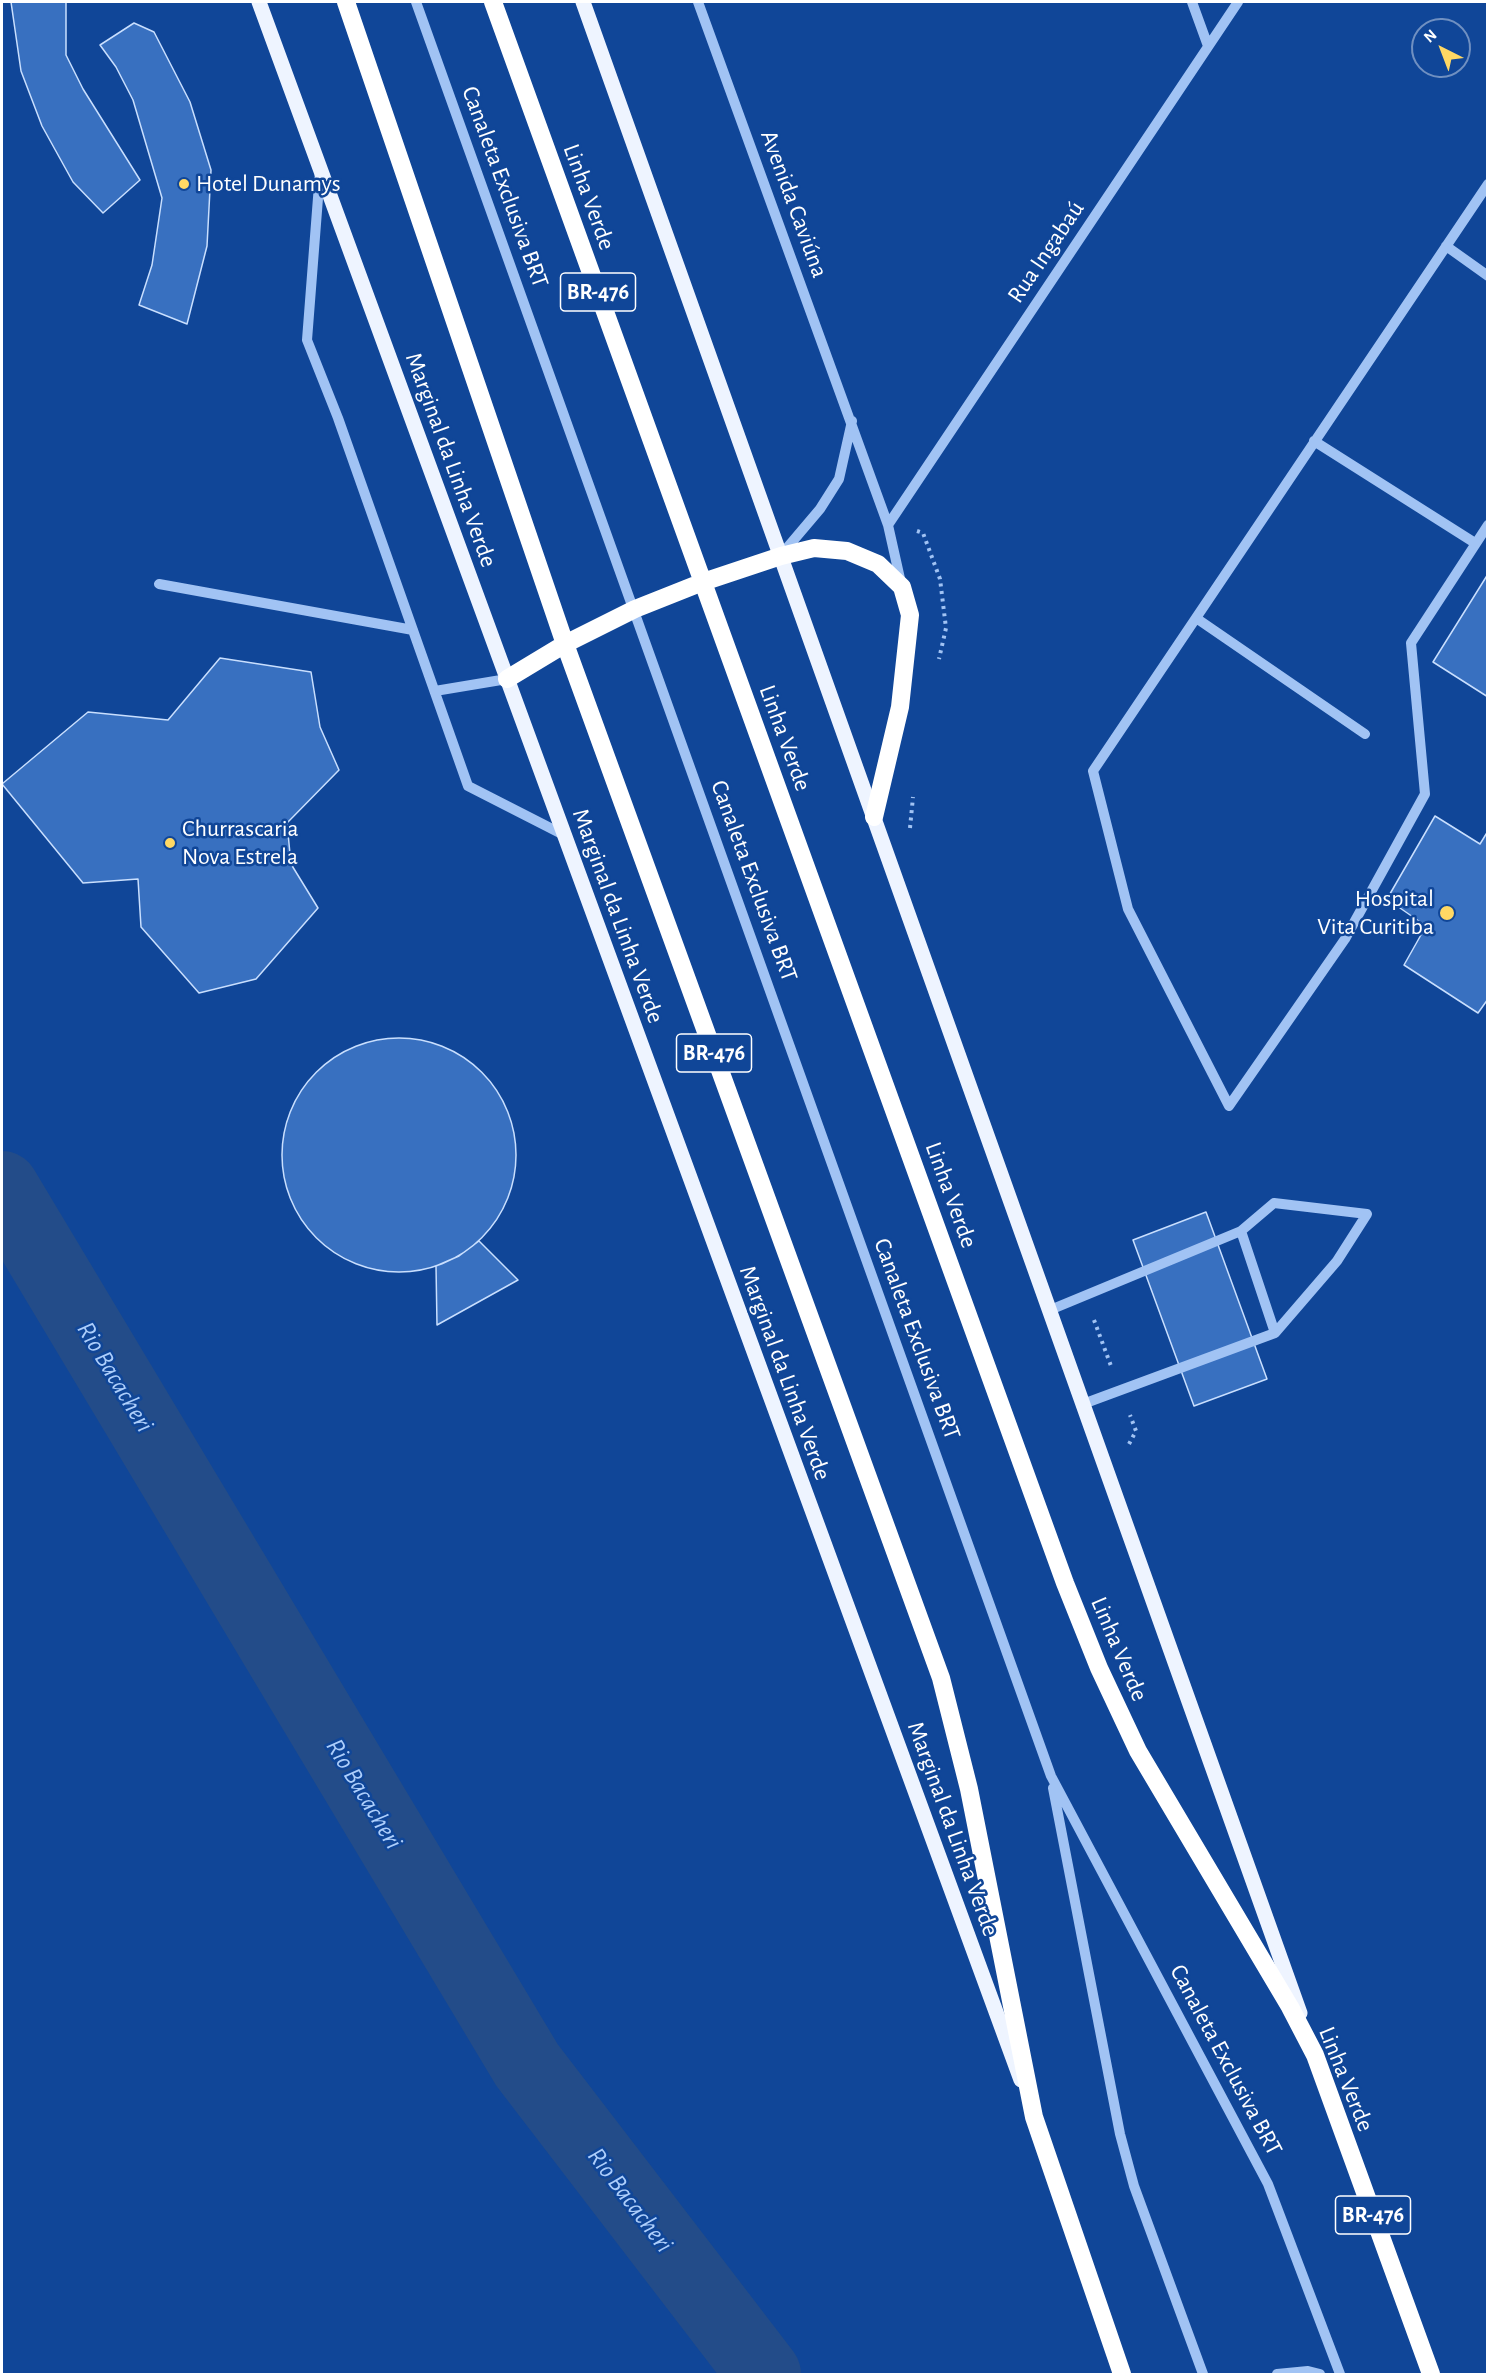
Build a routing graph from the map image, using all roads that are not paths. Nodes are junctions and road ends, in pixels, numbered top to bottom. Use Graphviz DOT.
graph roads {
  1 [pos="259,2"];
  2 [pos="346,2"];
  3 [pos="416,2"];
  4 [pos="493,2"];
  5 [pos="583,2"];
  6 [pos="698,2"];
  7 [pos="1192,2"];
  8 [pos="1238,2"];
  9 [pos="1208,46"];
  10 [pos="320,169"];
  11 [pos="1488,184"];
  12 [pos="1446,246"];
  13 [pos="1488,276"];
  14 [pos="852,421"];
  15 [pos="1314,441"];
  16 [pos="888,525"];
  17 [pos="1488,525"];
  18 [pos="1475,543"];
  19 [pos="781,556"];
  20 [pos="703,582"];
  21 [pos="159,584"];
  22 [pos="902,587"];
  23 [pos="635,609"];
  24 [pos="1196,618"];
  25 [pos="413,630"];
  26 [pos="565,644"];
  27 [pos="507,679"];
  28 [pos="435,691"];
  29 [pos="1365,734"];
  30 [pos="874,817"];
  31 [pos="564,835"];
  32 [pos="1241,1231"];
  33 [pos="1050,1310"];
  34 [pos="1275,1333"];
  35 [pos="1083,1404"];
  36 [pos="1051,1776"];
  37 [pos="1315,2055"];
  38 [pos="1034,2117"];
  39 [pos="1122,2374"];
  40 [pos="1203,2374"];
  41 [pos="1277,2374"];
  42 [pos="1320,2374"];
  43 [pos="1340,2374"];
  44 [pos="1431,2374"];
  1 -- 10 [label="main road, Marginal da Linha Verde"];
  2 -- 26 [label="highway, BR-476"];
  3 -- 23 [label="street, Canaleta Exclusiva BRT"];
  4 -- 20 [label="highway, Linha Verde / BR-476"];
  5 -- 19 [label="main road"];
  6 -- 14 [label="street, Avenida Caviúna"];
  7 -- 9 [label="street"];
  8 -- 9 [label="street, Rua Ingabaú"];
  9 -- 16 [label="street, Rua Ingabaú"];
  10 -- 25 [label="street"];
  10 -- 27 [label="main road, Marginal da Linha Verde"];
  11 -- 12 [label="street"];
  12 -- 13 [label="street"];
  12 -- 15 [label="street"];
  14 -- 16 [label="street, Avenida Caviúna"];
  14 -- 19 [label="street"];
  15 -- 18 [label="street"];
  15 -- 24 [label="street"];
  16 -- 22 [label="street, Avenida Caviúna"];
  17 -- 18 [label="street"];
  18 -- 24 [label="street"];
  19 -- 20 [label="highway"];
  19 -- 22 [label="highway"];
  19 -- 30 [label="main road"];
  20 -- 23 [label="highway"];
  20 -- 37 [label="highway, Linha Verde / BR-476"];
  21 -- 25 [label="street"];
  22 -- 30 [label="highway"];
  23 -- 26 [label="highway"];
  23 -- 36 [label="street, Canaleta Exclusiva BRT"];
  24 -- 29 [label="street"];
  25 -- 28 [label="street"];
  26 -- 27 [label="highway"];
  26 -- 38 [label="highway, BR-476"];
  27 -- 28 [label="street"];
  27 -- 31 [label="main road, Marginal da Linha Verde"];
  28 -- 31 [label="street"];
  30 -- 33 [label="main road"];
  31 -- 38 [label="main road, Marginal da Linha Verde"];
  32 -- 33 [label="street"];
  32 -- 34 [label="street"];
  32 -- 34 [label="street"];
  33 -- 35 [label="main road"];
  34 -- 35 [label="street"];
  35 -- 37 [label="main road"];
  36 -- 40 [label="street, Canaleta Exclusiva BRT"];
  36 -- 43 [label="street, Canaleta Exclusiva BRT"];
  37 -- 44 [label="highway, Linha Verde / BR-476"];
  38 -- 39 [label="highway, BR-476"];
  41 -- 42 [label="street"];
}
